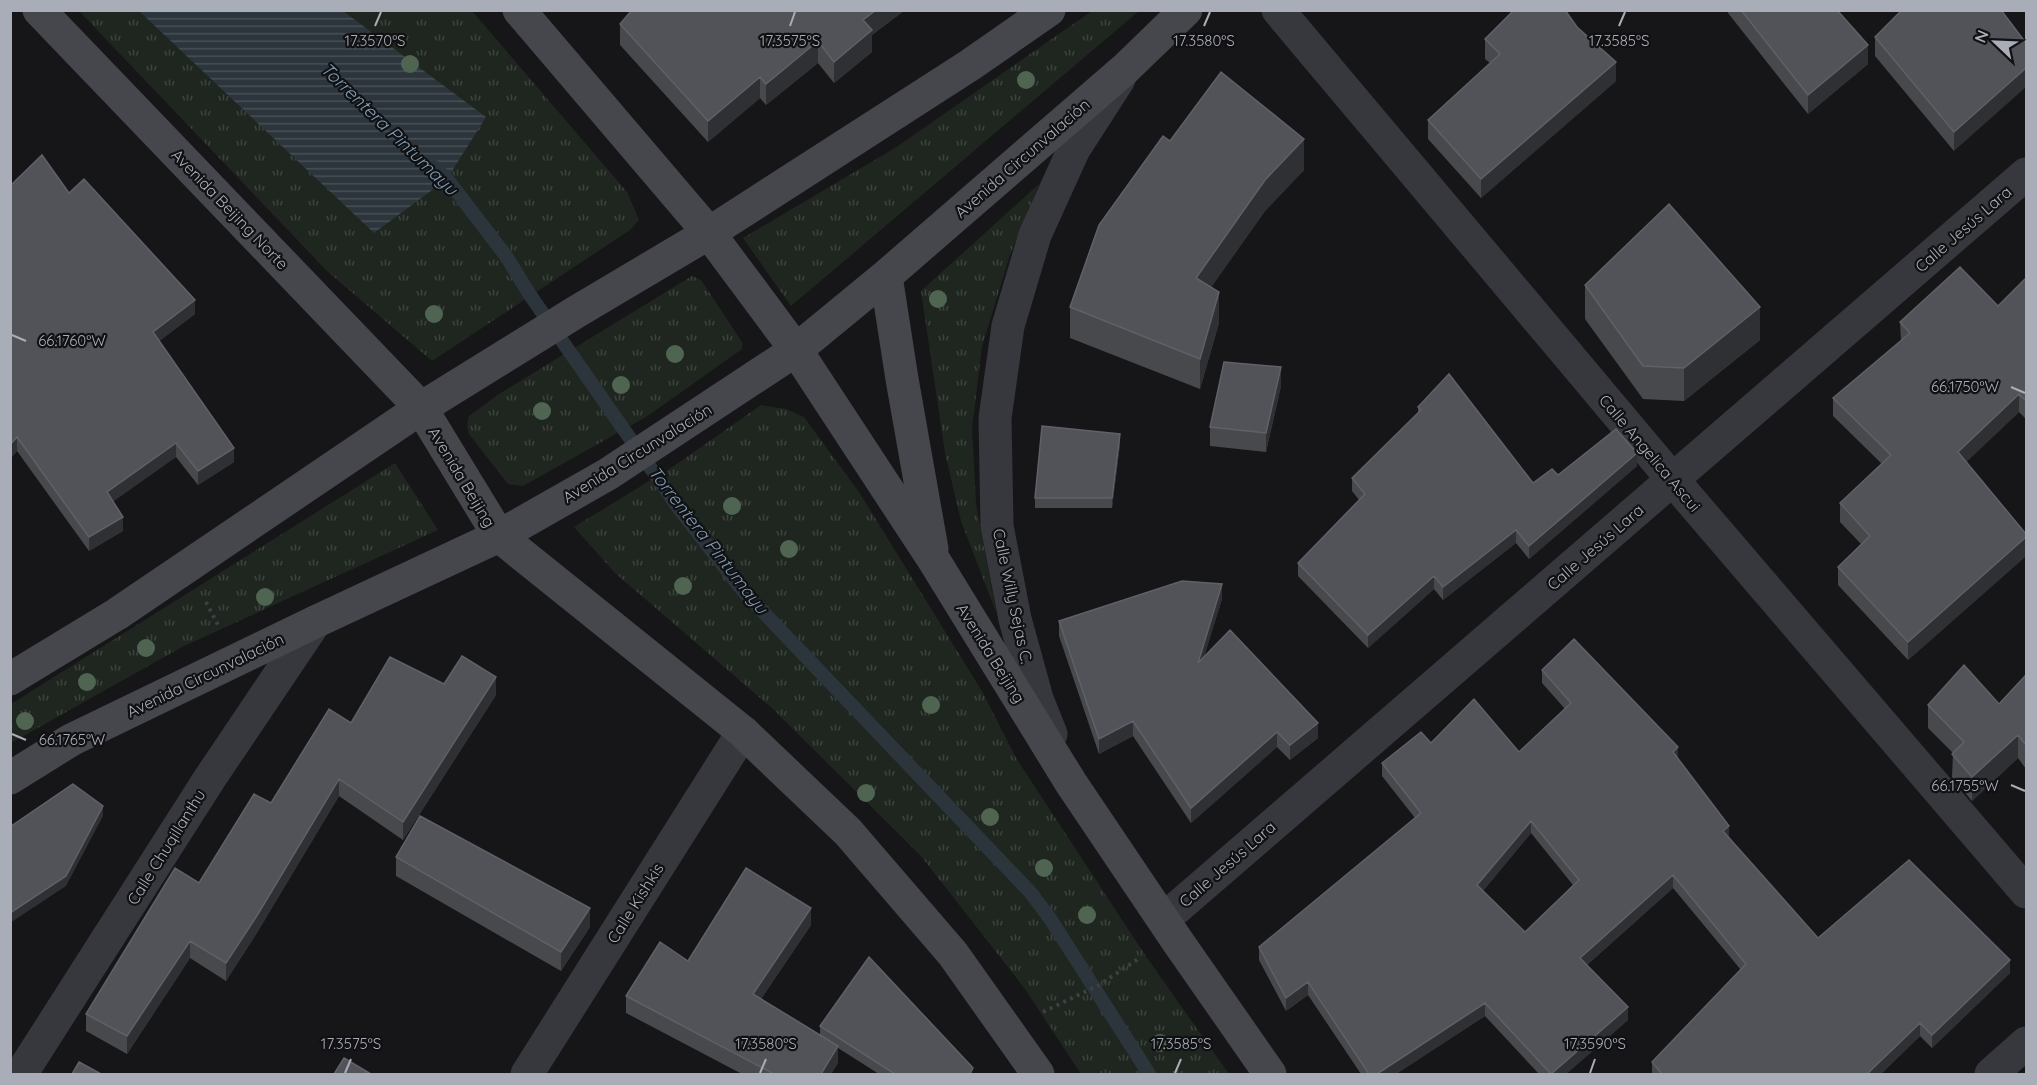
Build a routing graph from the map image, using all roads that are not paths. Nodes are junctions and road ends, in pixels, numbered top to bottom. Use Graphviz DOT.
graph roads {
  1 [pos="39,10"];
  2 [pos="519,10"];
  3 [pos="1049,10"];
  4 [pos="1186,10"];
  5 [pos="1278,10"];
  6 [pos="1125,69"];
  7 [pos="2026,174"];
  8 [pos="709,233"];
  9 [pos="886,276"];
  10 [pos="795,350"];
  11 [pos="421,408"];
  12 [pos="1673,480"];
  13 [pos="499,536"];
  14 [pos="934,562"];
  15 [pos="315,622"];
  16 [pos="10,679"];
  17 [pos="743,732"];
  18 [pos="10,778"];
  19 [pos="1071,783"];
  20 [pos="2026,892"];
  21 [pos="1171,931"];
  22 [pos="2026,1043"];
  23 [pos="21,1074"];
  24 [pos="527,1074"];
  25 [pos="1038,1074"];
  26 [pos="1270,1074"];
  27 [pos="1991,1074"];
  1 -- 11 [label="main road, Avenida Beijing Norte"];
  2 -- 8 [label="main road, Avenida Beijing"];
  3 -- 8 [label="main road"];
  4 -- 6 [label="main road, Avenida Circunvalación"];
  5 -- 12 [label="street, Calle Angelica Ascui"];
  6 -- 9 [label="main road, Avenida Circunvalación"];
  6 -- 19 [label="street, Calle Willy Sejas C."];
  7 -- 12 [label="street, Calle Jesús Lara"];
  8 -- 10 [label="main road, Avenida Beijing"];
  8 -- 11 [label="main road"];
  9 -- 10 [label="main road, Avenida Circunvalación"];
  9 -- 14 [label="main road"];
  10 -- 13 [label="main road, Avenida Circunvalación"];
  10 -- 14 [label="main road, Avenida Beijing"];
  11 -- 13 [label="main road, Avenida Beijing"];
  11 -- 16 [label="main road"];
  12 -- 20 [label="street, Calle Angelica Ascui"];
  12 -- 21 [label="street, Calle Jesús Lara"];
  13 -- 15 [label="main road, Avenida Circunvalación"];
  13 -- 17 [label="main road, Avenida Beijing"];
  14 -- 19 [label="main road, Avenida Beijing"];
  15 -- 18 [label="main road, Avenida Circunvalación"];
  15 -- 23 [label="street, Calle Chuqillanthu"];
  17 -- 24 [label="street, Calle Kishkis"];
  17 -- 25 [label="main road, Avenida Beijing"];
  19 -- 21 [label="main road, Avenida Beijing"];
  21 -- 26 [label="main road, Avenida Beijing"];
  22 -- 27 [label="street"];
}
